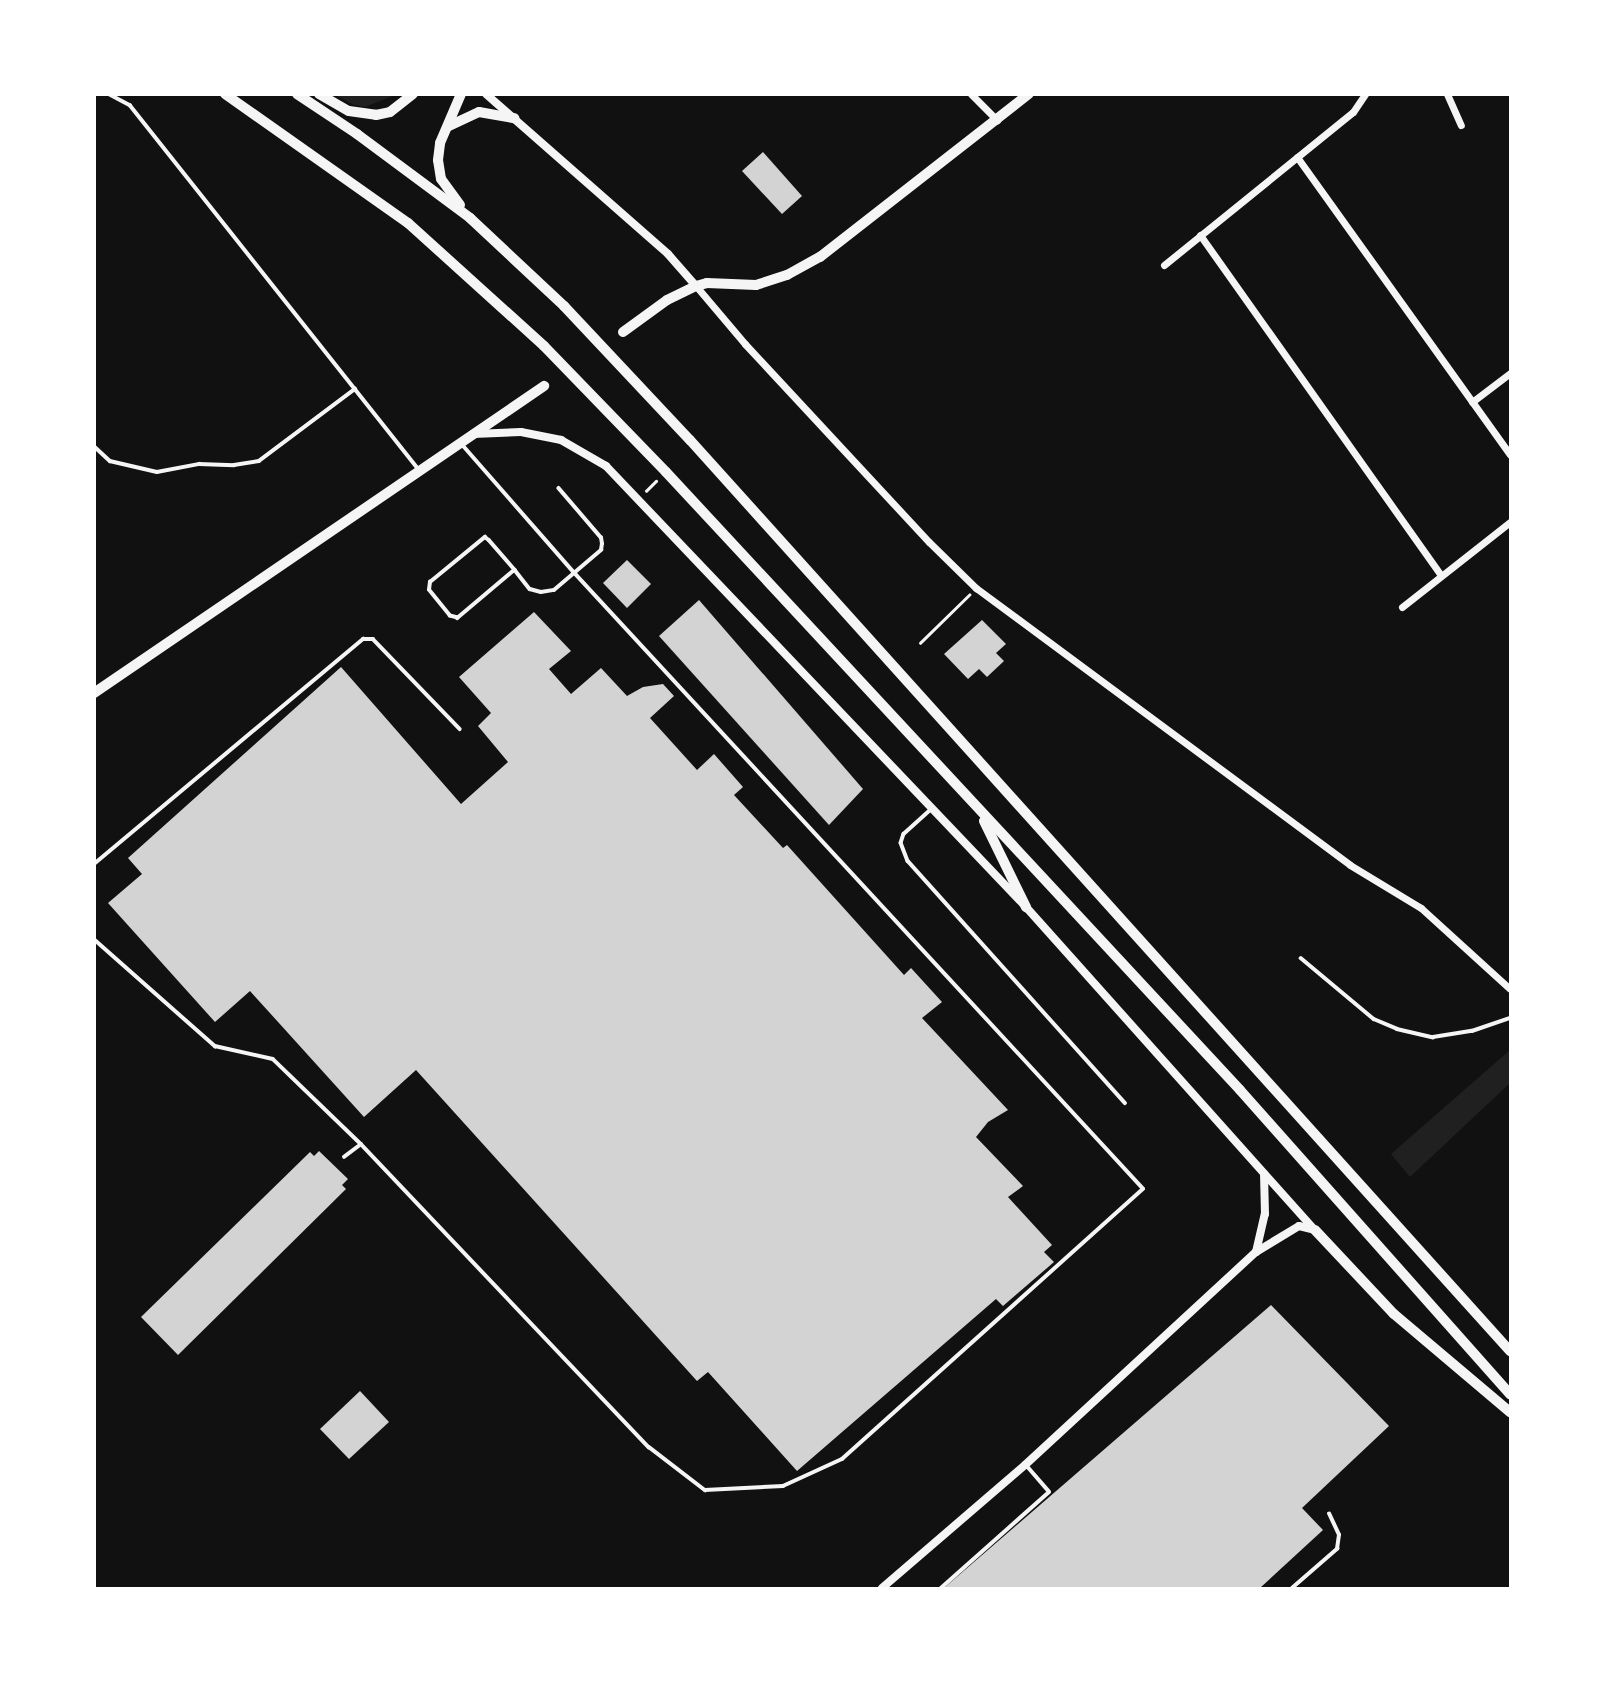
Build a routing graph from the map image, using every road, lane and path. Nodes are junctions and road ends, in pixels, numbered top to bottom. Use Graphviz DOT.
graph roads {
  1 [pos="110,94"];
  2 [pos="225,94"];
  3 [pos="297,94"];
  4 [pos="319,94"];
  5 [pos="413,94"];
  6 [pos="461,94"];
  7 [pos="486,94"];
  8 [pos="971,94"];
  9 [pos="1029,94"];
  10 [pos="1447,94"];
  11 [pos="1365,95"];
  12 [pos="514,118"];
  13 [pos="997,120"];
  14 [pos="1461,125"];
  15 [pos="449,126"];
  16 [pos="1297,158"];
  17 [pos="470,218"];
  18 [pos="1200,236"];
  19 [pos="1164,265"];
  20 [pos="695,286"];
  21 [pos="623,332"];
  22 [pos="1510,373"];
  23 [pos="544,386"];
  24 [pos="355,389"];
  25 [pos="1472,402"];
  26 [pos="473,434"];
  27 [pos="460,443"];
  28 [pos="94,446"];
  29 [pos="1510,455"];
  30 [pos="419,471"];
  31 [pos="666,472"];
  32 [pos="559,489"];
  33 [pos="638,499"];
  34 [pos="1510,522"];
  35 [pos="514,570"];
  36 [pos="574,573"];
  37 [pos="1441,575"];
  38 [pos="976,588"];
  39 [pos="1402,607"];
  40 [pos="920,643"];
  41 [pos="94,693"];
  42 [pos="460,729"];
  43 [pos="932,809"];
  44 [pos="978,809"];
  45 [pos="94,864"];
  46 [pos="1026,907"];
  47 [pos="94,939"];
  48 [pos="1301,958"];
  49 [pos="1510,989"];
  50 [pos="1510,1018"];
  51 [pos="1125,1104"];
  52 [pos="361,1144"];
  53 [pos="344,1157"];
  54 [pos="1264,1174"];
  55 [pos="1315,1230"];
  56 [pos="1256,1252"];
  57 [pos="1510,1351"];
  58 [pos="1510,1394"];
  59 [pos="1510,1412"];
  60 [pos="1025,1465"];
  61 [pos="1329,1514"];
  62 [pos="882,1588"];
  63 [pos="941,1588"];
  64 [pos="1292,1588"];
  1 -- 24 [label="lane"];
  2 -- 31 [label="highway"];
  3 -- 17 [label="highway"];
  4 -- 5 [label="highway"];
  6 -- 15 [label="highway"];
  7 -- 12 [label="street"];
  8 -- 13 [label="street"];
  9 -- 13 [label="main road"];
  10 -- 14 [label="street"];
  11 -- 16 [label="street"];
  12 -- 15 [label="highway"];
  12 -- 20 [label="street"];
  13 -- 20 [label="main road"];
  15 -- 17 [label="highway"];
  16 -- 18 [label="street"];
  16 -- 25 [label="street"];
  17 -- 57 [label="highway"];
  18 -- 19 [label="street"];
  18 -- 37 [label="street"];
  20 -- 21 [label="main road"];
  20 -- 38 [label="street"];
  22 -- 25 [label="street"];
  23 -- 26 [label="main road"];
  24 -- 28 [label="lane"];
  24 -- 30 [label="lane"];
  25 -- 29 [label="street"];
  26 -- 27 [label="main road"];
  26 -- 33 [label="street"];
  27 -- 30 [label="main road"];
  27 -- 36 [label="lane"];
  30 -- 41 [label="main road"];
  31 -- 33 [label="path"];
  31 -- 44 [label="highway"];
  32 -- 36 [label="lane"];
  33 -- 43 [label="street"];
  34 -- 37 [label="street"];
  35 -- 35 [label="lane"];
  35 -- 36 [label="lane"];
  36 -- 52 [label="lane"];
  37 -- 39 [label="street"];
  38 -- 40 [label="path"];
  38 -- 49 [label="street"];
  42 -- 45 [label="lane"];
  43 -- 46 [label="street"];
  43 -- 51 [label="lane"];
  44 -- 46 [label="highway"];
  44 -- 58 [label="highway"];
  46 -- 54 [label="street"];
  47 -- 52 [label="lane"];
  48 -- 50 [label="lane"];
  52 -- 53 [label="lane"];
  54 -- 55 [label="street"];
  54 -- 56 [label="street"];
  55 -- 56 [label="street"];
  55 -- 59 [label="highway"];
  56 -- 60 [label="street"];
  60 -- 62 [label="street"];
  60 -- 63 [label="lane"];
  61 -- 64 [label="lane"];
}
